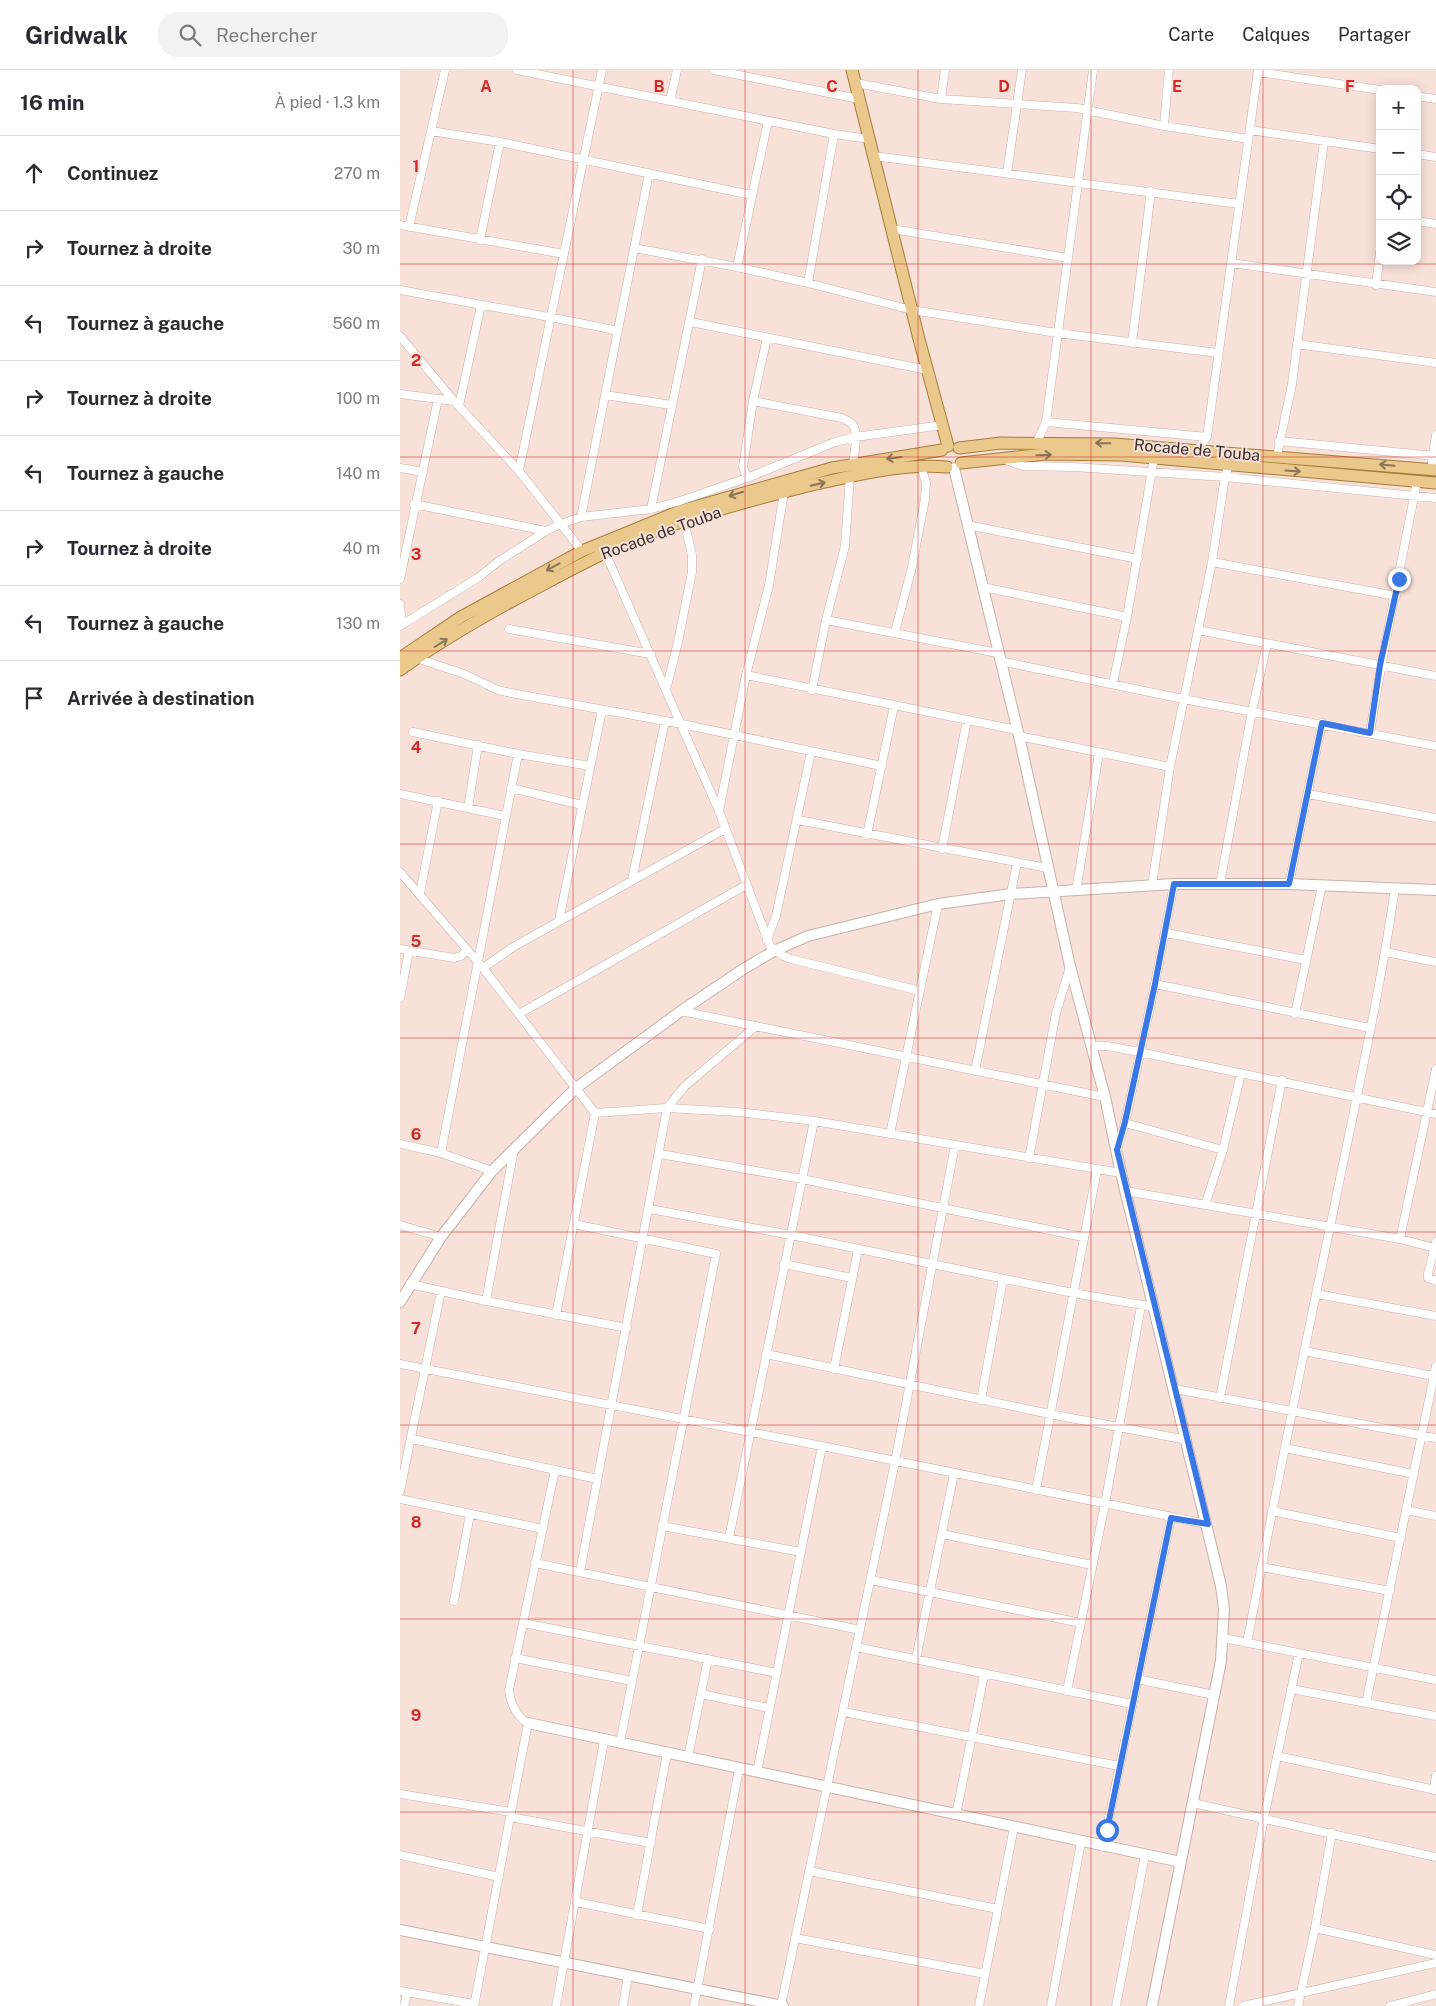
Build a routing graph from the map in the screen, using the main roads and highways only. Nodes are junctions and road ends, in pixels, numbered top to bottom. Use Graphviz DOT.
graph roads {
  1 [pos="852,70"];
  2 [pos="950,448"];
  3 [pos="954,466"];
  4 [pos="1433,469"];
  5 [pos="1436,483"];
  6 [pos="680,511"];
  7 [pos="400,658"];
  8 [pos="400,670"];
  1 -- 2 [label="main road"];
  2 -- 3 [label="main road"];
  2 -- 3 [label="main road"];
  4 -- 2 [label="main road, Rocade de Touba, one-way"];
  2 -- 6 [label="main road, Rocade de Touba, one-way"];
  3 -- 5 [label="main road, Rocade de Touba, one-way"];
  6 -- 3 [label="main road, Rocade de Touba, one-way"];
  6 -- 7 [label="main road, Rocade de Touba, one-way"];
  8 -- 6 [label="main road, Rocade de Touba, one-way"];
}
